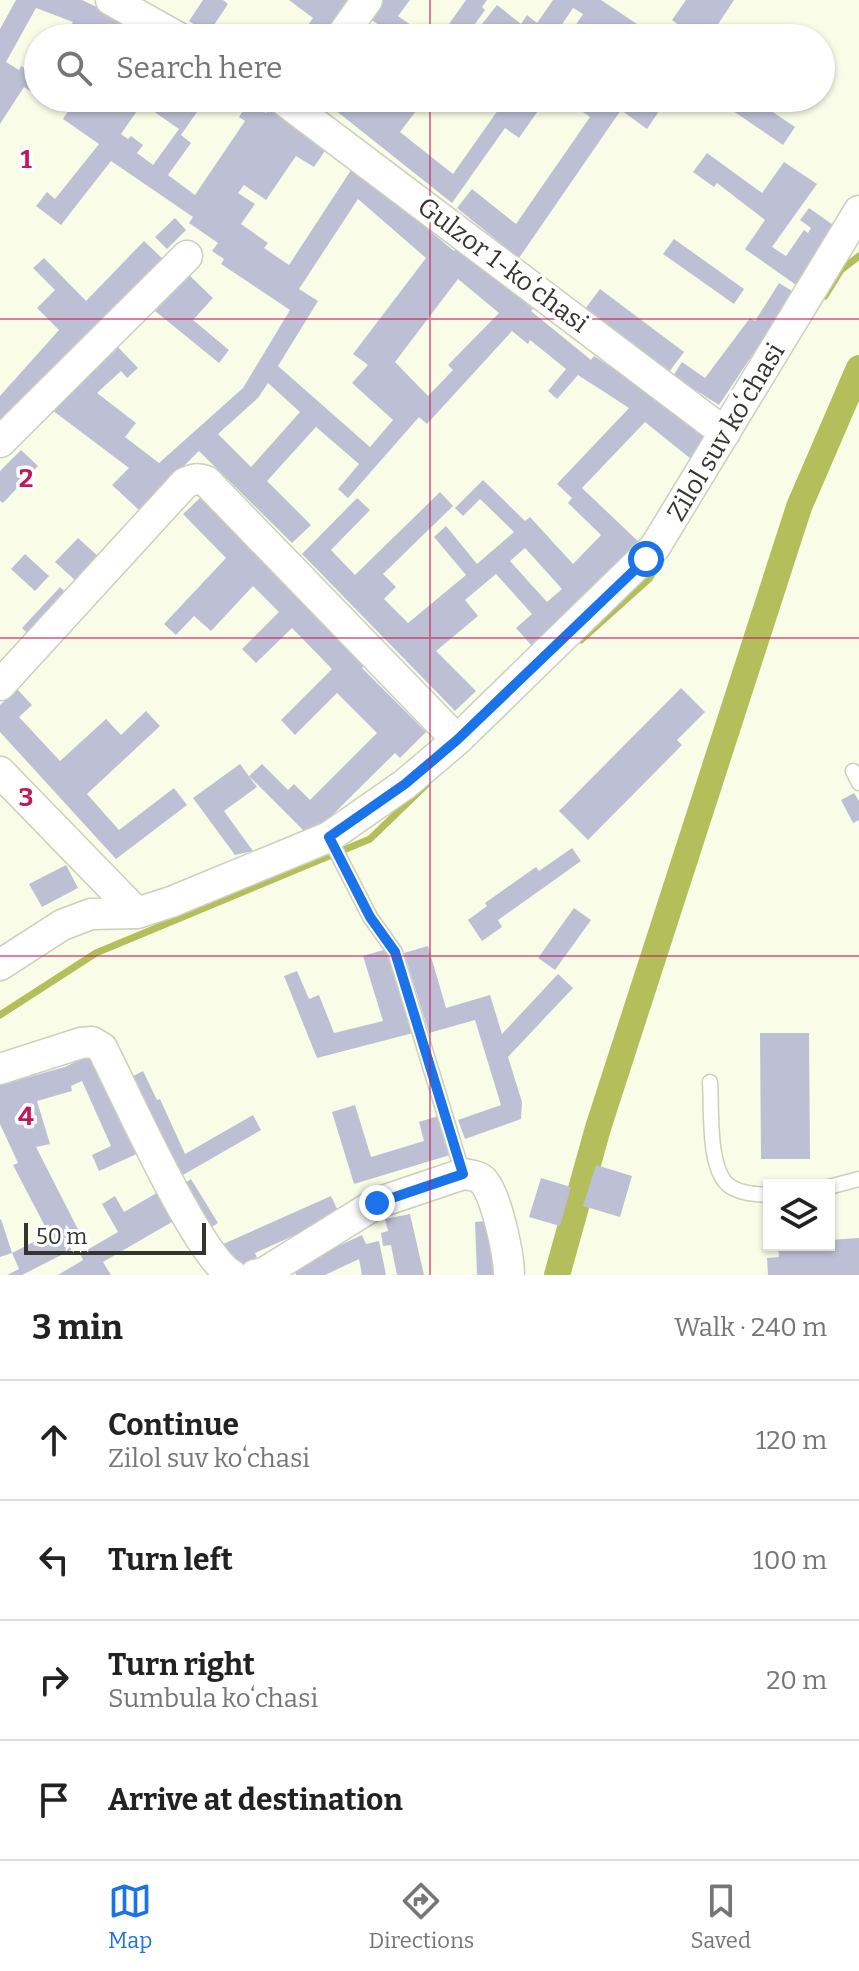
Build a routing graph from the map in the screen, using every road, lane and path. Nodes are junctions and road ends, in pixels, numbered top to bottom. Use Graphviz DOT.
graph roads {
  1 [pos="111,0"];
  2 [pos="367,0"];
  3 [pos="154,24"];
  4 [pos="350,24"];
  5 [pos="307,112"];
  6 [pos="859,211"];
  7 [pos="187,256"];
  8 [pos="725,433"];
  9 [pos="0,442"];
  10 [pos="0,685"];
  11 [pos="457,740"];
  12 [pos="0,772"];
  13 [pos="335,847"];
  14 [pos="137,913"];
  15 [pos="0,965"];
  16 [pos="0,1069"];
  17 [pos="710,1082"];
  18 [pos="463,1174"];
  19 [pos="859,1179"];
  20 [pos="835,1185"];
  21 [pos="763,1195"];
  22 [pos="232,1275"];
  23 [pos="255,1275"];
  24 [pos="509,1275"];
  1 -- 3 [label="street"];
  2 -- 4 [label="street"];
  5 -- 8 [label="street, Gulzor 1-koʻchasi"];
  6 -- 8 [label="street, Zilol suv koʻchasi"];
  7 -- 9 [label="street"];
  8 -- 11 [label="street, Zilol suv koʻchasi"];
  10 -- 11 [label="street"];
  11 -- 13 [label="street, Zilol suv koʻchasi"];
  12 -- 14 [label="street"];
  13 -- 14 [label="street, Zilol suv koʻchasi"];
  13 -- 18 [label="lane"];
  14 -- 15 [label="street, Zilol suv koʻchasi"];
  16 -- 22 [label="street"];
  17 -- 21 [label="lane"];
  18 -- 23 [label="street"];
  18 -- 24 [label="street"];
  19 -- 20 [label="lane"];
}
